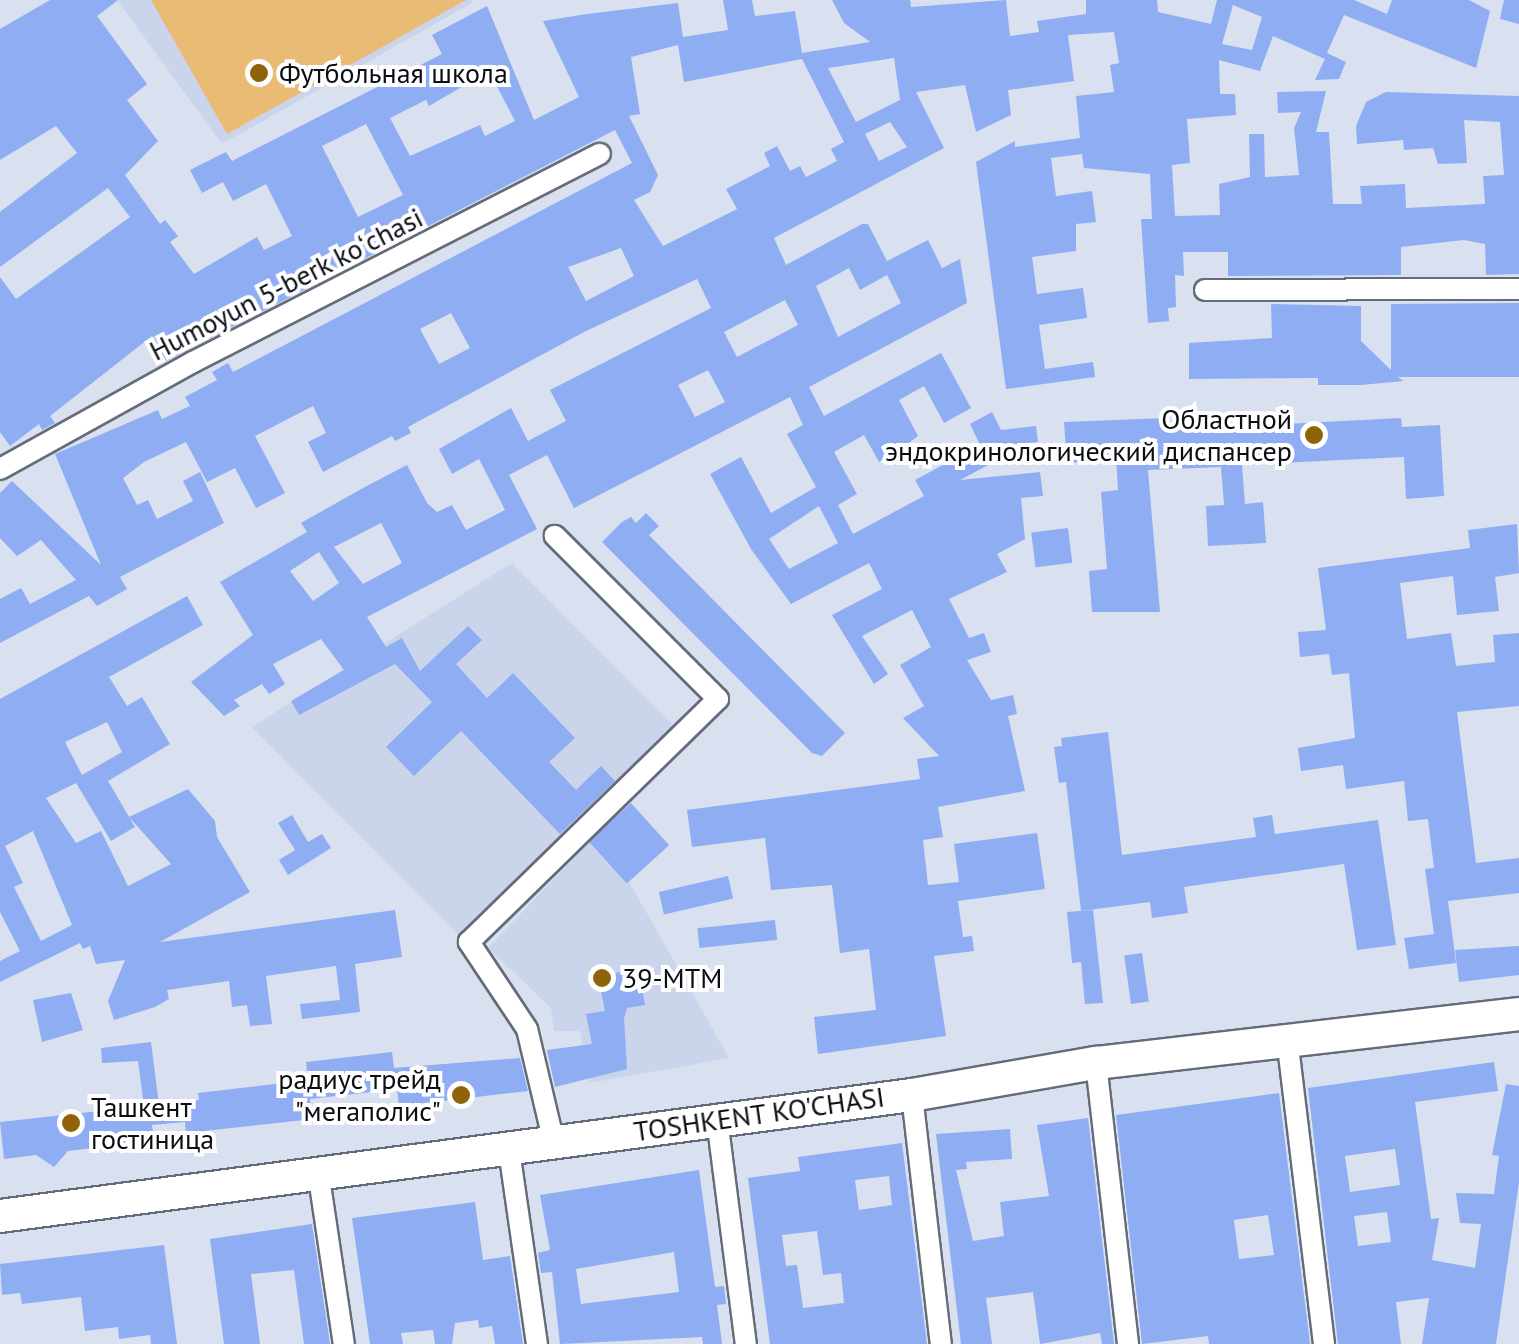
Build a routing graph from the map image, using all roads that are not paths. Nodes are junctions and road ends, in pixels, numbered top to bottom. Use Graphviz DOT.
graph roads {
  1 [pos="600,154"];
  2 [pos="1519,288"];
  3 [pos="1205,290"];
  4 [pos="1,466"];
  5 [pos="555,536"];
  6 [pos="1519,1014"];
  7 [pos="1287,1038"];
  8 [pos="1096,1063"];
  9 [pos="912,1094"];
  10 [pos="718,1118"];
  11 [pos="554,1143"];
  12 [pos="509,1150"];
  13 [pos="318,1170"];
  14 [pos="0,1216"];
  15 [pos="344,1344"];
  16 [pos="537,1344"];
  17 [pos="746,1344"];
  18 [pos="941,1344"];
  19 [pos="1128,1344"];
  20 [pos="1324,1344"];
  1 -- 4 [label="street, Humoyun 5-berk koʻchasi"];
  2 -- 3 [label="street"];
  5 -- 11 [label="street"];
  6 -- 7 [label="main road, TOSHKENT KO'CHASI"];
  7 -- 8 [label="main road, TOSHKENT KO'CHASI"];
  7 -- 20 [label="street"];
  8 -- 9 [label="main road, TOSHKENT KO'CHASI"];
  8 -- 19 [label="street"];
  9 -- 10 [label="main road, TOSHKENT KO'CHASI"];
  9 -- 18 [label="street"];
  10 -- 11 [label="main road, TOSHKENT KO'CHASI"];
  10 -- 17 [label="street"];
  11 -- 12 [label="main road, TOSHKENT KO'CHASI"];
  12 -- 13 [label="main road, TOSHKENT KO'CHASI"];
  12 -- 16 [label="street"];
  13 -- 14 [label="main road, TOSHKENT KO'CHASI"];
  13 -- 15 [label="street"];
}
